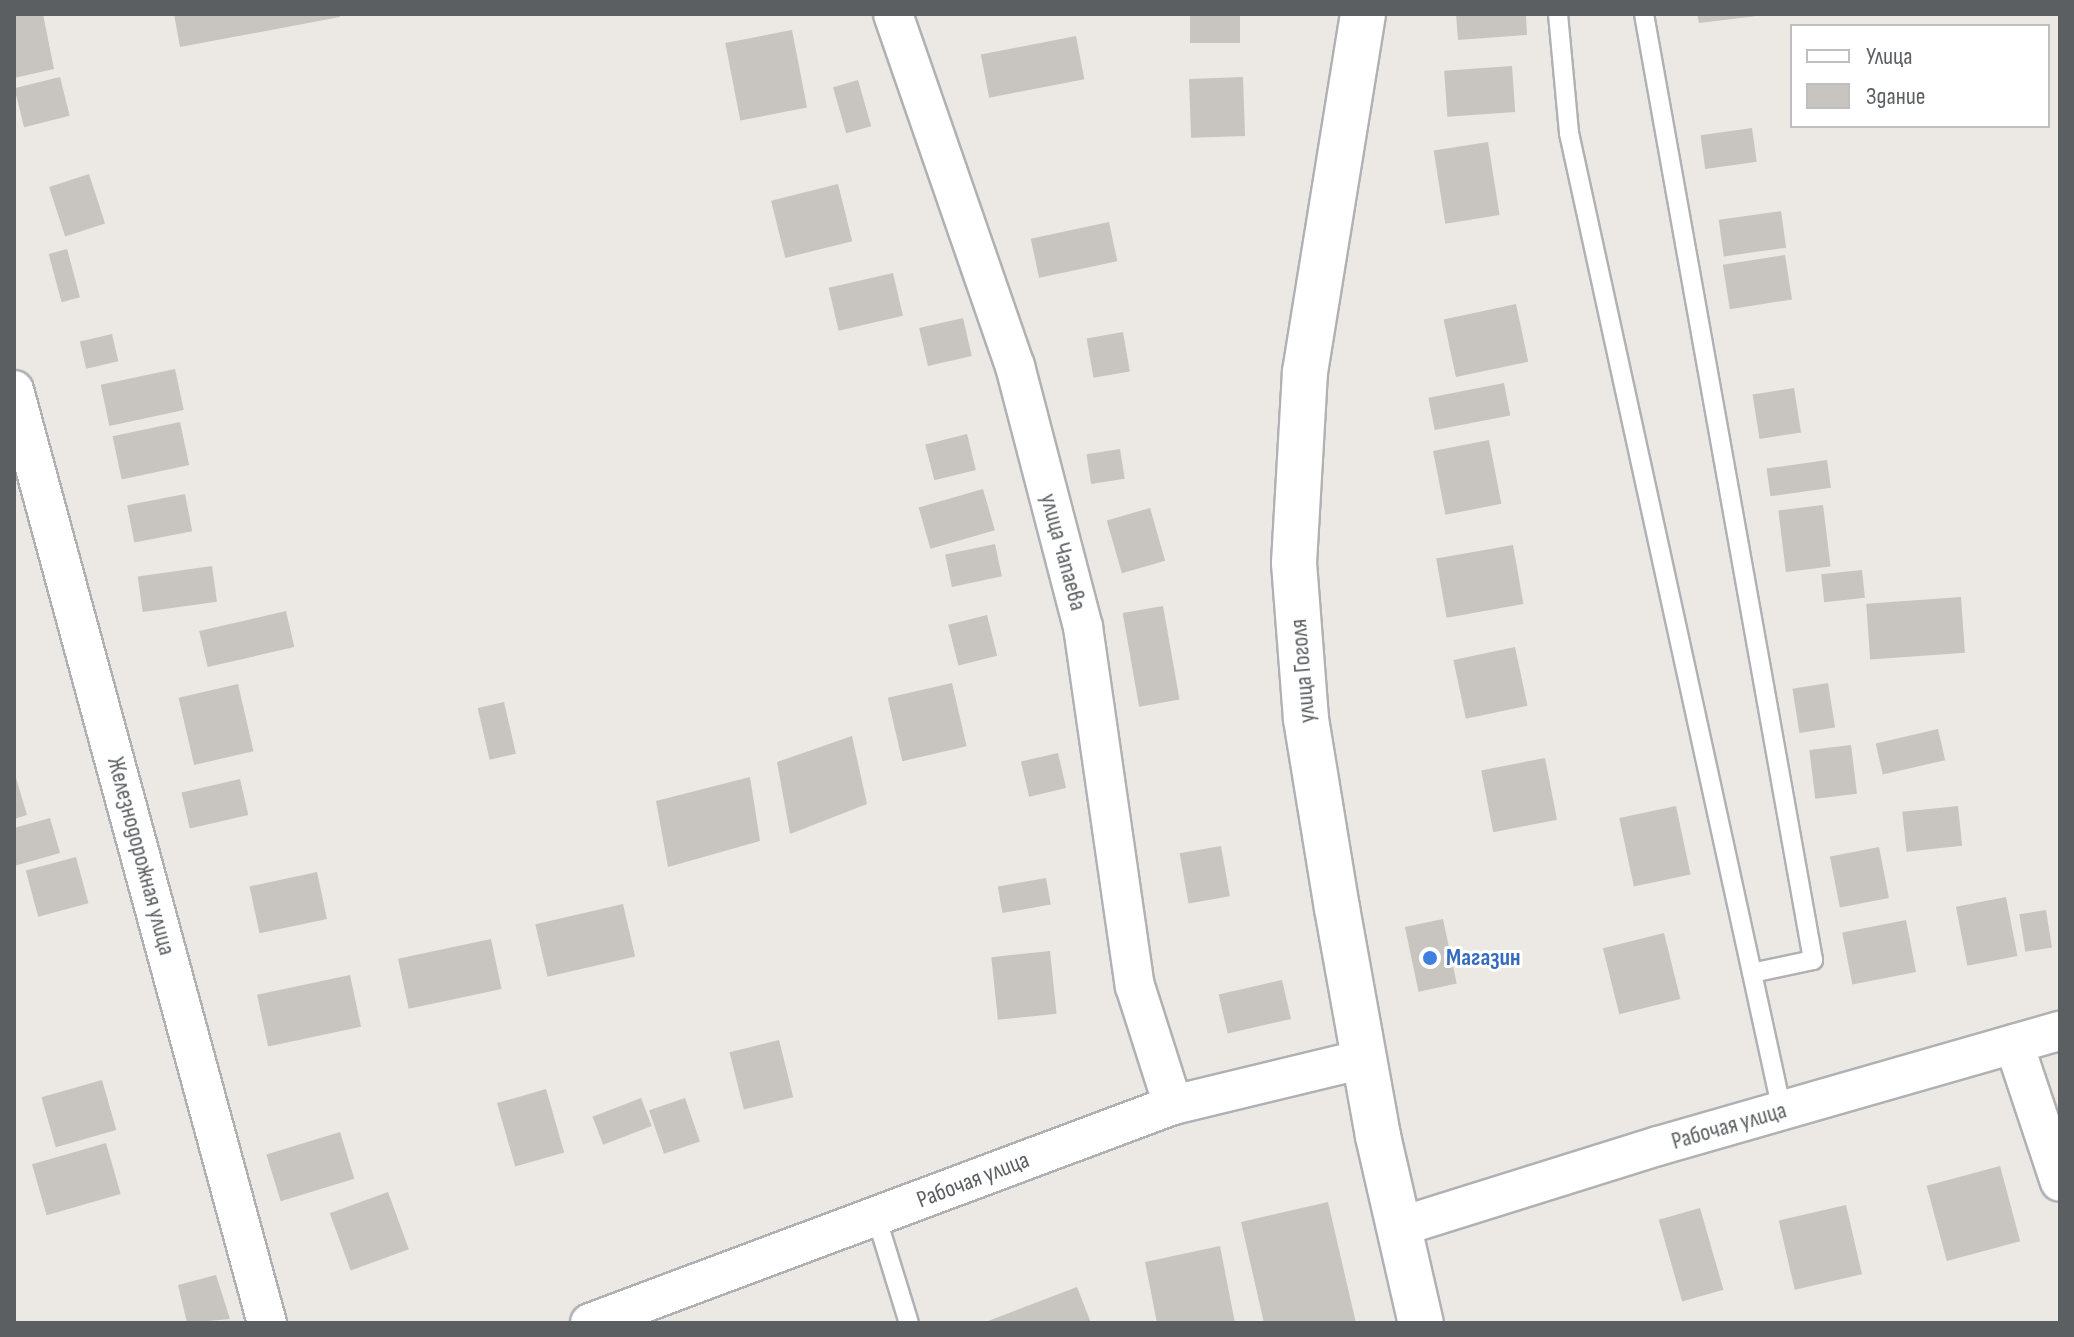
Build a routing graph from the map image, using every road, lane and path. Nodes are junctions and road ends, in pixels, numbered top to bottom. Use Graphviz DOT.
graph roads {
  1 [pos="893,14"];
  2 [pos="1363,14"];
  3 [pos="1558,14"];
  4 [pos="1644,14"];
  5 [pos="14,390"];
  6 [pos="1752,973"];
  7 [pos="2060,1031"];
  8 [pos="2014,1044"];
  9 [pos="1363,1059"];
  10 [pos="1173,1105"];
  11 [pos="1782,1111"];
  12 [pos="2060,1182"];
  13 [pos="876,1216"];
  14 [pos="1399,1227"];
  15 [pos="267,1323"];
  16 [pos="590,1323"];
  17 [pos="909,1323"];
  18 [pos="1421,1323"];
  1 -- 10 [label="street, улица Чапаева"];
  2 -- 9 [label="main road, улица Гоголя"];
  3 -- 6 [label="lane"];
  4 -- 6 [label="lane"];
  5 -- 15 [label="street, Железнодорожная улица"];
  6 -- 11 [label="lane"];
  7 -- 8 [label="street, Рабочая улица"];
  8 -- 11 [label="street, Рабочая улица"];
  8 -- 12 [label="street"];
  9 -- 10 [label="street, Рабочая улица"];
  9 -- 14 [label="main road, улица Гоголя"];
  10 -- 13 [label="street, Рабочая улица"];
  11 -- 14 [label="street, Рабочая улица"];
  13 -- 16 [label="street, Рабочая улица"];
  13 -- 17 [label="lane"];
  14 -- 18 [label="main road, улица Гоголя"];
}
